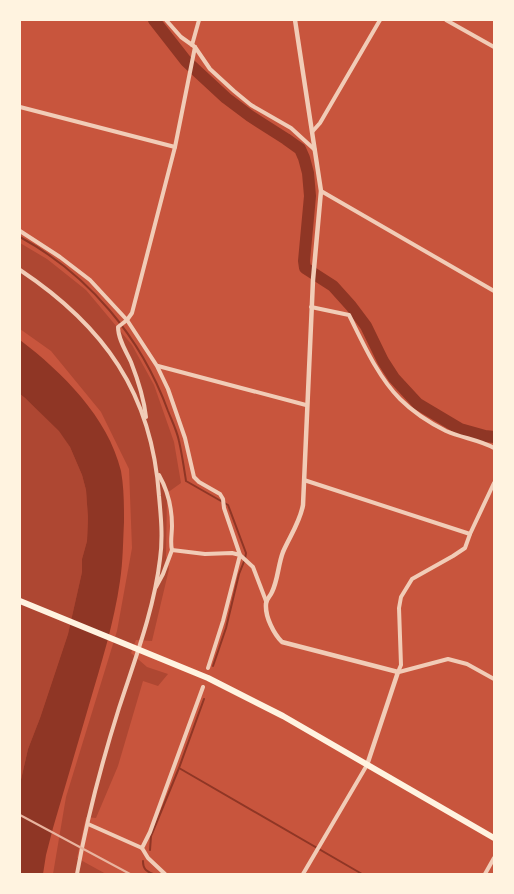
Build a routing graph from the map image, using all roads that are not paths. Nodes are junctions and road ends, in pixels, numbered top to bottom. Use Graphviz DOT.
graph roads {
  1 [pos="166,20"];
  2 [pos="199,20"];
  3 [pos="295,20"];
  4 [pos="380,20"];
  5 [pos="446,20"];
  6 [pos="194,46"];
  7 [pos="495,47"];
  8 [pos="20,107"];
  9 [pos="312,132"];
  10 [pos="175,147"];
  11 [pos="315,150"];
  12 [pos="321,191"];
  13 [pos="20,231"];
  14 [pos="20,270"];
  15 [pos="495,291"];
  16 [pos="311,307"];
  17 [pos="127,320"];
  18 [pos="157,366"];
  19 [pos="306,405"];
  20 [pos="146,423"];
  21 [pos="495,448"];
  22 [pos="158,473"];
  23 [pos="304,480"];
  24 [pos="495,483"];
  25 [pos="470,534"];
  26 [pos="172,549"];
  27 [pos="240,555"];
  28 [pos="154,591"];
  29 [pos="20,601"];
  30 [pos="266,602"];
  31 [pos="136,648"];
  32 [pos="208,668"];
  33 [pos="398,672"];
  34 [pos="495,679"];
  35 [pos="203,687"];
  36 [pos="367,765"];
  37 [pos="88,824"];
  38 [pos="495,838"];
  39 [pos="142,848"];
  40 [pos="495,858"];
  41 [pos="77,874"];
  42 [pos="165,874"];
  43 [pos="303,874"];
  44 [pos="485,874"];
  1 -- 6 [label="street"];
  2 -- 6 [label="street"];
  3 -- 9 [label="street"];
  4 -- 9 [label="street"];
  5 -- 7 [label="street"];
  6 -- 10 [label="street"];
  6 -- 11 [label="street"];
  8 -- 10 [label="street"];
  9 -- 11 [label="street"];
  10 -- 17 [label="street"];
  11 -- 12 [label="street"];
  12 -- 15 [label="street"];
  12 -- 16 [label="street"];
  13 -- 17 [label="street"];
  14 -- 20 [label="street"];
  16 -- 19 [label="street"];
  16 -- 21 [label="street"];
  17 -- 18 [label="street"];
  17 -- 20 [label="street"];
  18 -- 19 [label="street"];
  18 -- 27 [label="street"];
  19 -- 23 [label="street"];
  20 -- 22 [label="street"];
  22 -- 26 [label="street"];
  22 -- 28 [label="street"];
  23 -- 25 [label="street"];
  23 -- 30 [label="street"];
  24 -- 25 [label="street"];
  25 -- 33 [label="street"];
  26 -- 27 [label="street"];
  26 -- 28 [label="street"];
  27 -- 30 [label="street"];
  27 -- 32 [label="street"];
  28 -- 31 [label="street"];
  29 -- 31 [label="main road"];
  30 -- 33 [label="street"];
  31 -- 36 [label="main road"];
  31 -- 37 [label="street"];
  33 -- 34 [label="street"];
  33 -- 36 [label="street"];
  35 -- 39 [label="street"];
  36 -- 38 [label="main road"];
  36 -- 43 [label="street"];
  37 -- 39 [label="street"];
  37 -- 41 [label="street"];
  39 -- 42 [label="street"];
  40 -- 44 [label="street"];
}
